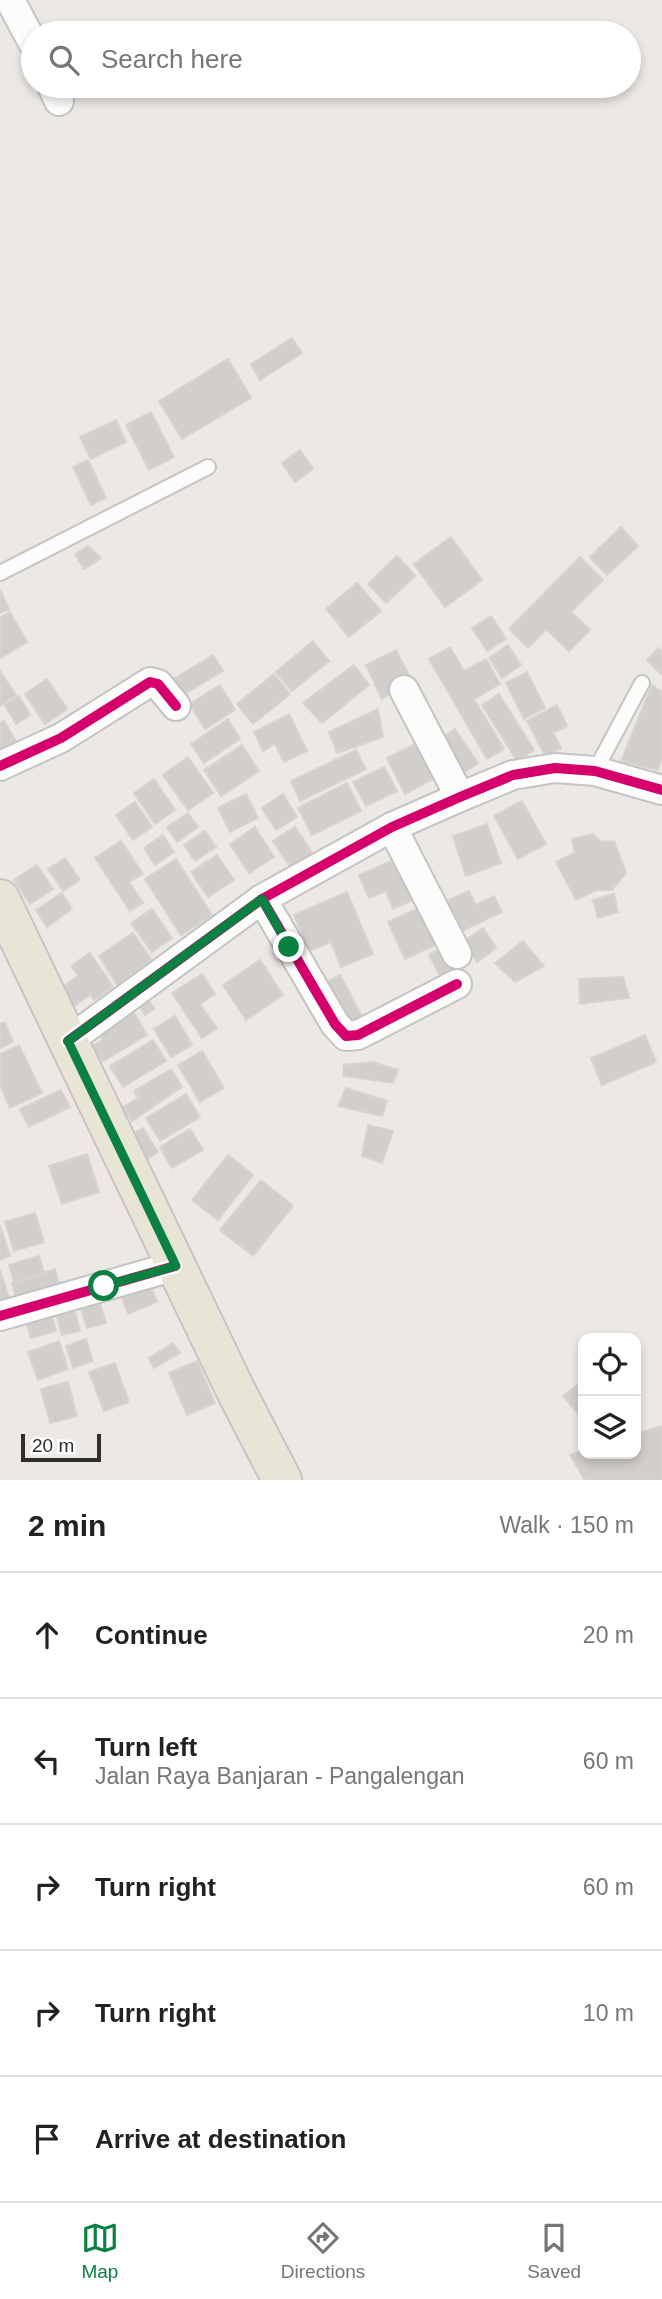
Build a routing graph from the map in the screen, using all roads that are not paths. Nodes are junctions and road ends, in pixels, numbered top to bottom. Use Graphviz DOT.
graph roads {
  1 [pos="10,0"];
  2 [pos="21,21"];
  3 [pos="208,467"];
  4 [pos="0,573"];
  5 [pos="642,683"];
  6 [pos="404,690"];
  7 [pos="176,706"];
  8 [pos="0,766"];
  9 [pos="595,771"];
  10 [pos="662,790"];
  11 [pos="460,797"];
  12 [pos="392,827"];
  13 [pos="262,899"];
  14 [pos="2,907"];
  15 [pos="457,954"];
  16 [pos="457,984"];
  17 [pos="68,1041"];
  18 [pos="176,1266"];
  19 [pos="0,1317"];
  20 [pos="282,1480"];
  1 -- 2 [label="street"];
  3 -- 4 [label="lane"];
  5 -- 9 [label="lane"];
  6 -- 11 [label="street"];
  7 -- 8 [label="street"];
  9 -- 10 [label="street"];
  9 -- 11 [label="street"];
  11 -- 12 [label="street"];
  12 -- 13 [label="street"];
  12 -- 15 [label="street"];
  13 -- 16 [label="street"];
  13 -- 17 [label="street"];
  14 -- 17 [label="main road"];
  17 -- 18 [label="main road"];
  18 -- 19 [label="street"];
  18 -- 20 [label="main road"];
}
